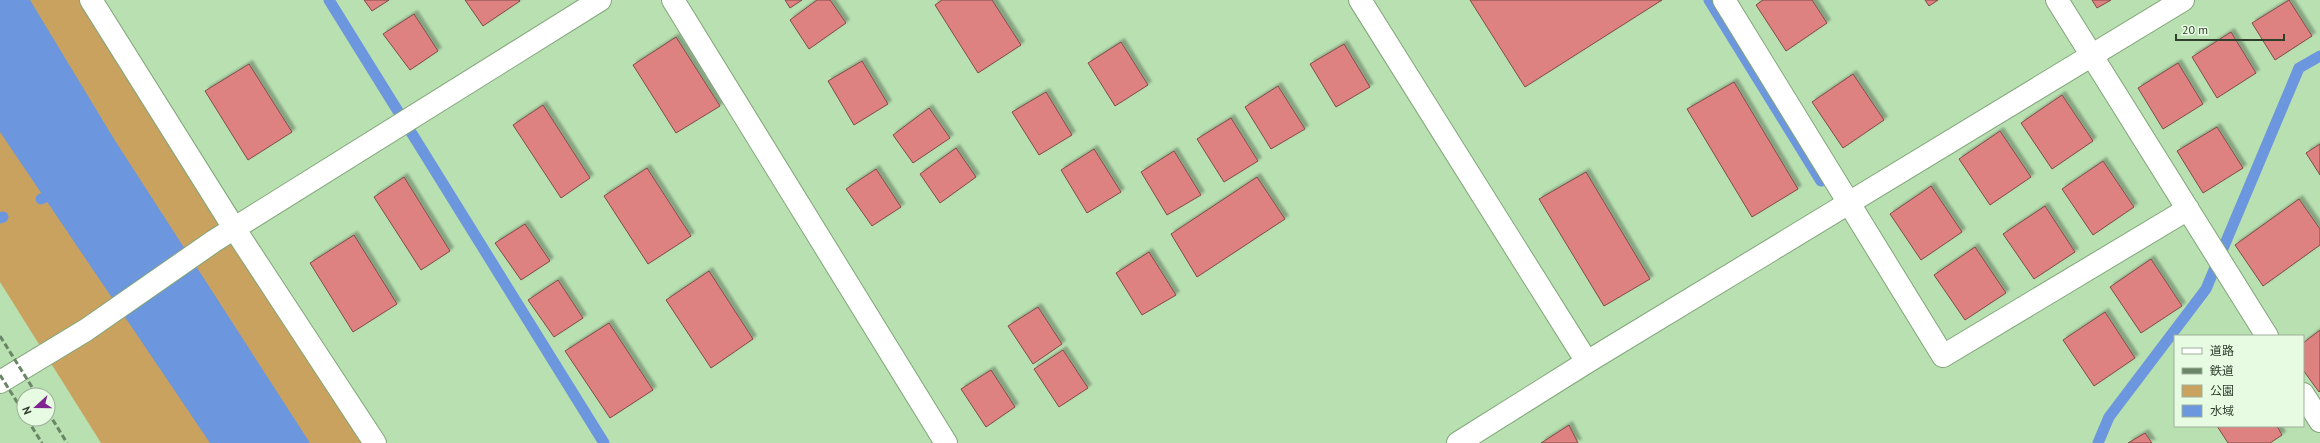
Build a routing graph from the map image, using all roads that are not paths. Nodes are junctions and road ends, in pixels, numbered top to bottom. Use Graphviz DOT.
graph roads {
  1 [pos="91,0"];
  2 [pos="600,0"];
  3 [pos="673,0"];
  4 [pos="1360,0"];
  5 [pos="1724,0"];
  6 [pos="2057,0"];
  7 [pos="2183,0"];
  8 [pos="2092,56"];
  9 [pos="1849,203"];
  10 [pos="2188,209"];
  11 [pos="234,228"];
  12 [pos="2266,335"];
  13 [pos="1587,362"];
  14 [pos="0,382"];
  15 [pos="2304,396"];
  16 [pos="2320,421"];
  17 [pos="375,443"];
  18 [pos="946,443"];
  19 [pos="1458,443"];
  1 -- 11 [label="street"];
  2 -- 11 [label="street"];
  3 -- 18 [label="street"];
  4 -- 13 [label="street"];
  5 -- 9 [label="street"];
  6 -- 8 [label="street"];
  7 -- 8 [label="street"];
  8 -- 9 [label="street"];
  8 -- 10 [label="street"];
  9 -- 10 [label="street"];
  9 -- 13 [label="street"];
  10 -- 12 [label="street"];
  11 -- 14 [label="street"];
  11 -- 17 [label="street"];
  13 -- 19 [label="street"];
  15 -- 16 [label="street"];
}
